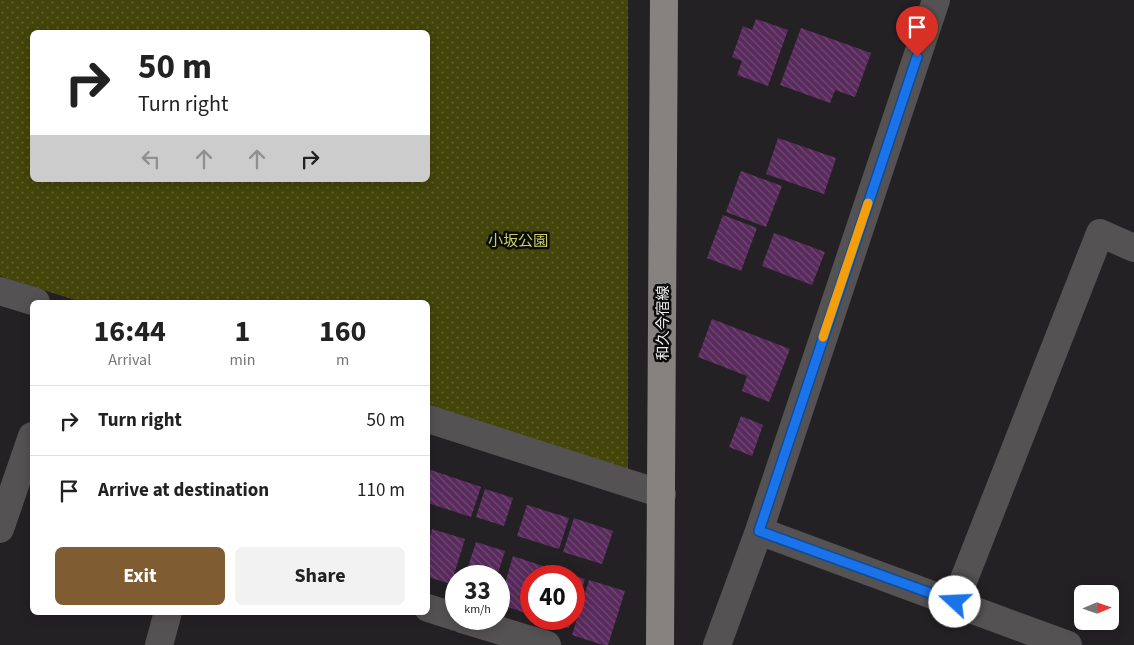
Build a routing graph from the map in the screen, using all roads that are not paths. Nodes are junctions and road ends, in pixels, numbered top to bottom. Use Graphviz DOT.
graph roads {
  1 [pos="664,0"];
  2 [pos="936,0"];
  3 [pos="1134,248"];
  4 [pos="0,291"];
  5 [pos="30,300"];
  6 [pos="430,420"];
  7 [pos="30,442"];
  8 [pos="662,494"];
  9 [pos="0,529"];
  10 [pos="759,531"];
  11 [pos="955,602"];
  12 [pos="430,609"];
  13 [pos="445,613"];
  14 [pos="167,615"];
  15 [pos="498,630"];
  16 [pos="159,645"];
  17 [pos="547,645"];
  18 [pos="660,645"];
  19 [pos="717,645"];
  20 [pos="1068,645"];
  1 -- 8 [label="main road, 和久今宿線"];
  2 -- 10 [label="street"];
  3 -- 11 [label="street"];
  4 -- 5 [label="street"];
  6 -- 8 [label="street"];
  7 -- 9 [label="street"];
  8 -- 18 [label="main road, 和久今宿線"];
  10 -- 11 [label="street"];
  10 -- 19 [label="street"];
  11 -- 20 [label="street"];
  12 -- 13 [label="street"];
  14 -- 16 [label="street"];
  15 -- 17 [label="street"];
}
